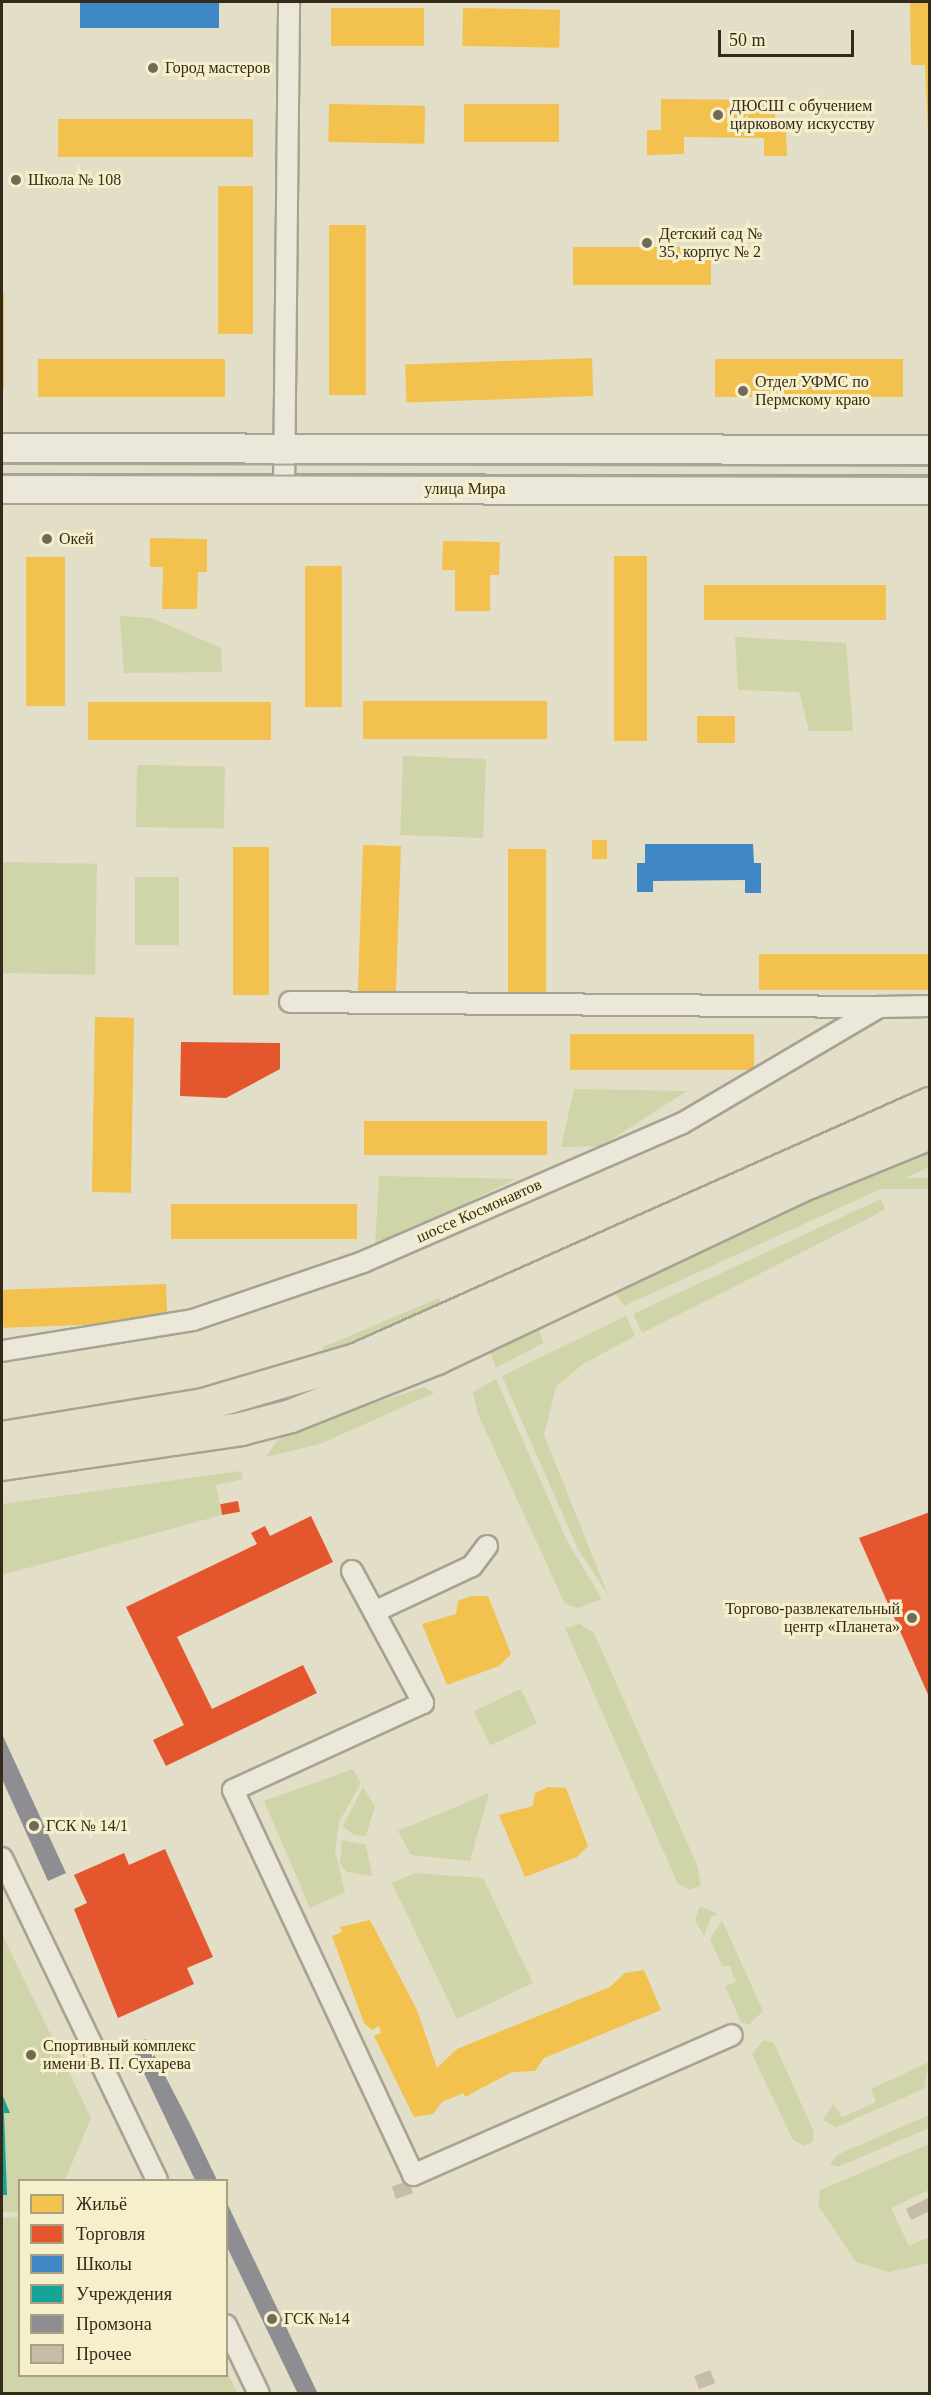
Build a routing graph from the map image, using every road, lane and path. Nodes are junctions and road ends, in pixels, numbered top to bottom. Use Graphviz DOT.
graph roads {
  1 [pos="290,2"];
  2 [pos="2,448"];
  3 [pos="284,449"];
  4 [pos="930,450"];
  5 [pos="2,489"];
  6 [pos="284,489"];
  7 [pos="930,490"];
  8 [pos="290,1002"];
  9 [pos="930,1006"];
  10 [pos="880,1007"];
  11 [pos="930,1104"];
  12 [pos="930,1133"];
  13 [pos="2,1352"];
  14 [pos="2,1438"];
  15 [pos="2,1464"];
  16 [pos="487,1546"];
  17 [pos="352,1571"];
  18 [pos="376,1611"];
  19 [pos="2,1858"];
  20 [pos="732,2035"];
  21 [pos="157,2179"];
  22 [pos="228,2329"];
  23 [pos="259,2394"];
  1 -- 3 [label="street"];
  2 -- 3 [label="main road"];
  3 -- 4 [label="main road"];
  3 -- 6 [label="street"];
  5 -- 6 [label="main road, улица Мира"];
  6 -- 7 [label="main road, улица Мира"];
  8 -- 10 [label="street"];
  9 -- 10 [label="street, шоссе Космонавтов"];
  10 -- 13 [label="street, шоссе Космонавтов"];
  11 -- 14 [label="main road"];
  12 -- 15 [label="main road"];
  16 -- 18 [label="street"];
  17 -- 18 [label="street"];
  18 -- 20 [label="street"];
  19 -- 21 [label="street"];
  22 -- 23 [label="street"];
}
